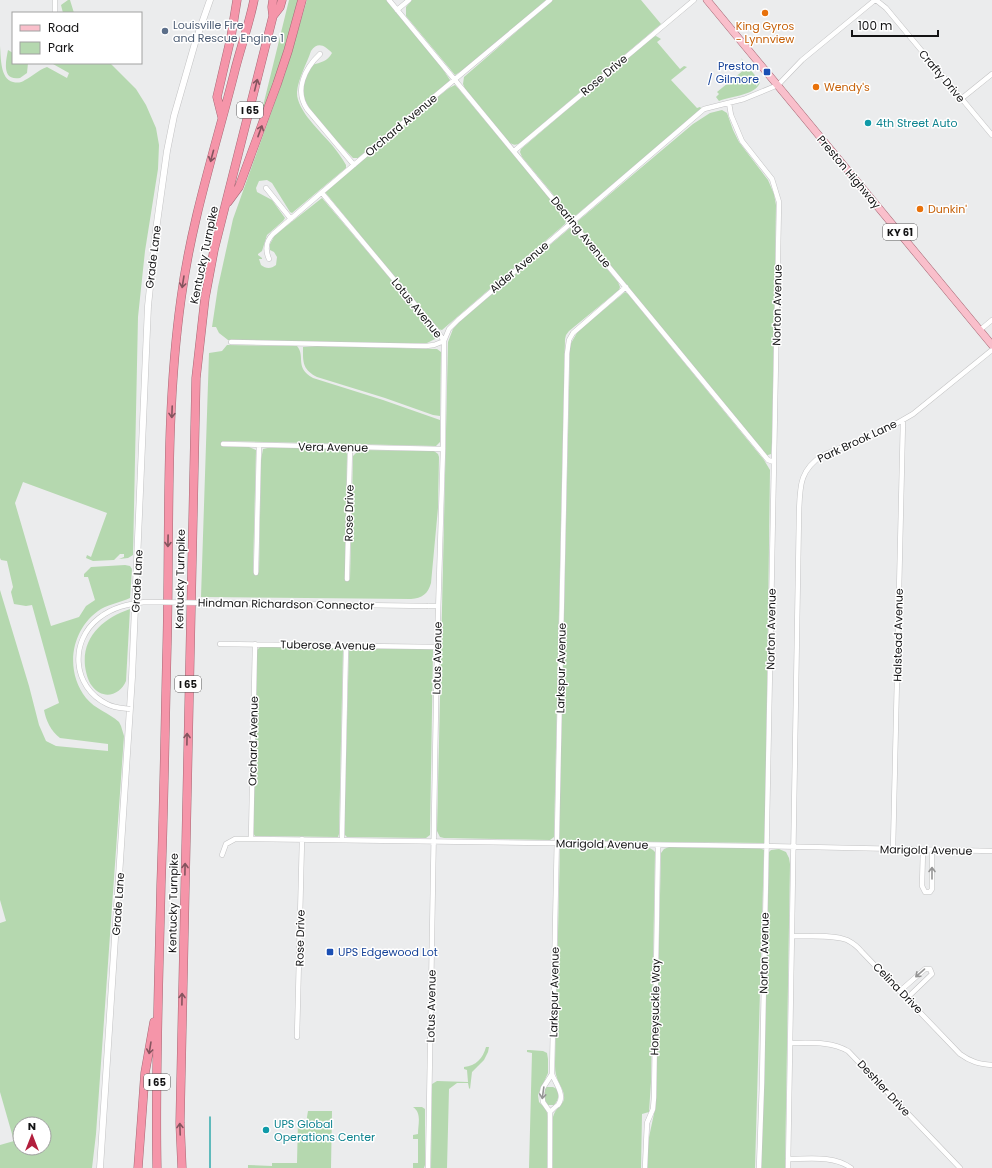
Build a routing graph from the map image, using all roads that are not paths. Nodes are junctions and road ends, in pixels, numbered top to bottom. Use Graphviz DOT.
graph roads {
  1 [pos="55,0"];
  2 [pos="210,0"];
  3 [pos="237,0"];
  4 [pos="254,0"];
  5 [pos="273,0"];
  6 [pos="282,0"];
  7 [pos="302,0"];
  8 [pos="389,0"];
  9 [pos="409,0"];
  10 [pos="550,0"];
  11 [pos="694,0"];
  12 [pos="706,0"];
  13 [pos="876,0"];
  14 [pos="397,10"];
  15 [pos="55,12"];
  16 [pos="273,16"];
  17 [pos="320,54"];
  18 [pos="992,74"];
  19 [pos="456,80"];
  20 [pos="778,85"];
  21 [pos="961,99"];
  22 [pos="729,103"];
  23 [pos="223,118"];
  24 [pos="992,135"];
  25 [pos="514,152"];
  26 [pos="354,165"];
  27 [pos="266,188"];
  28 [pos="322,193"];
  29 [pos="226,204"];
  30 [pos="291,219"];
  31 [pos="572,222"];
  32 [pos="269,259"];
  33 [pos="626,287"];
  34 [pos="992,320"];
  35 [pos="980,330"];
  36 [pos="444,341"];
  37 [pos="230,342"];
  38 [pos="992,345"];
  39 [pos="992,350"];
  40 [pos="903,420"];
  41 [pos="223,444"];
  42 [pos="259,445"];
  43 [pos="350,447"];
  44 [pos="443,449"];
  45 [pos="774,462"];
  46 [pos="256,573"];
  47 [pos="347,579"];
  48 [pos="438,606"];
  49 [pos="220,644"];
  50 [pos="255,644"];
  51 [pos="346,645"];
  52 [pos="437,646"];
  53 [pos="130,709"];
  54 [pos="251,839"];
  55 [pos="302,839"];
  56 [pos="342,840"];
  57 [pos="434,841"];
  58 [pos="557,843"];
  59 [pos="658,845"];
  60 [pos="766,846"];
  61 [pos="793,847"];
  62 [pos="893,849"];
  63 [pos="923,850"];
  64 [pos="932,850"];
  65 [pos="992,851"];
  66 [pos="222,855"];
  67 [pos="792,936"];
  68 [pos="900,991"];
  69 [pos="158,996"];
  70 [pos="907,998"];
  71 [pos="297,1037"];
  72 [pos="790,1043"];
  73 [pos="992,1065"];
  74 [pos="552,1074"];
  75 [pos="550,1112"];
  76 [pos="788,1159"];
  77 [pos="100,1168"];
  78 [pos="138,1168"];
  79 [pos="157,1168"];
  80 [pos="182,1168"];
  81 [pos="428,1168"];
  82 [pos="550,1168"];
  83 [pos="645,1168"];
  84 [pos="759,1168"];
  85 [pos="788,1168"];
  86 [pos="851,1168"];
  87 [pos="960,1168"];
  1 -- 15 [label="street"];
  2 -- 53 [label="main road, Grade Lane"];
  3 -- 23 [label="highway"];
  4 -- 23 [label="highway, I 65"];
  5 -- 16 [label="highway, Kentucky Turnpike / I 65"];
  6 -- 16 [label="highway"];
  29 -- 7 [label="highway, one-way"];
  8 -- 14 [label="street, Dearing Avenue"];
  9 -- 14 [label="street"];
  10 -- 19 [label="street, Orchard Avenue"];
  11 -- 25 [label="street, Rose Drive"];
  12 -- 20 [label="main road, Preston Highway / KY 61"];
  13 -- 20 [label="street"];
  13 -- 21 [label="street, Crafty Drive"];
  14 -- 19 [label="street, Dearing Avenue"];
  29 -- 16 [label="highway, Kentucky Turnpike / I 65, one-way"];
  17 -- 26 [label="street"];
  18 -- 21 [label="street"];
  19 -- 25 [label="street, Dearing Avenue"];
  19 -- 26 [label="street, Orchard Avenue"];
  20 -- 22 [label="street, Alder Avenue"];
  20 -- 35 [label="main road, Preston Highway / KY 61"];
  21 -- 24 [label="street, Crafty Drive"];
  22 -- 31 [label="street, Alder Avenue"];
  22 -- 45 [label="street, Norton Avenue"];
  23 -- 69 [label="highway, I 65, one-way"];
  25 -- 31 [label="street, Dearing Avenue"];
  26 -- 28 [label="street, Orchard Avenue"];
  27 -- 30 [label="street"];
  28 -- 30 [label="street, Orchard Avenue"];
  28 -- 36 [label="street, Lotus Avenue"];
  80 -- 29 [label="highway, Kentucky Turnpike / I 65, one-way"];
  30 -- 32 [label="street, Orchard Avenue"];
  31 -- 33 [label="street, Dearing Avenue"];
  31 -- 36 [label="street, Alder Avenue"];
  33 -- 45 [label="street, Dearing Avenue"];
  33 -- 58 [label="street, Larkspur Avenue"];
  34 -- 35 [label="street"];
  35 -- 38 [label="main road, Preston Highway / KY 61"];
  36 -- 37 [label="street"];
  36 -- 44 [label="street, Lotus Avenue"];
  39 -- 40 [label="street, Park Brook Lane"];
  40 -- 61 [label="street, Park Brook Lane"];
  40 -- 62 [label="street, Halstead Avenue"];
  41 -- 42 [label="street, Vera Avenue"];
  42 -- 43 [label="street, Vera Avenue"];
  42 -- 46 [label="street"];
  43 -- 44 [label="street, Vera Avenue"];
  43 -- 47 [label="street, Rose Drive"];
  44 -- 48 [label="street, Lotus Avenue"];
  45 -- 60 [label="street, Norton Avenue"];
  48 -- 52 [label="street, Lotus Avenue"];
  48 -- 53 [label="street, Hindman Richardson Connector, bridge"];
  49 -- 50 [label="street, Tuberose Avenue"];
  50 -- 51 [label="street, Tuberose Avenue"];
  50 -- 54 [label="street, Orchard Avenue"];
  51 -- 52 [label="street, Tuberose Avenue"];
  51 -- 56 [label="street"];
  52 -- 57 [label="street, Lotus Avenue"];
  53 -- 77 [label="main road, Grade Lane"];
  54 -- 55 [label="street, Marigold Avenue"];
  54 -- 66 [label="street, Marigold Avenue"];
  55 -- 56 [label="street, Marigold Avenue"];
  55 -- 71 [label="street, Rose Drive"];
  56 -- 57 [label="street, Marigold Avenue"];
  57 -- 58 [label="street, Marigold Avenue"];
  57 -- 81 [label="street, Lotus Avenue"];
  58 -- 59 [label="street, Marigold Avenue"];
  58 -- 74 [label="street, Larkspur Avenue"];
  59 -- 60 [label="street, Marigold Avenue"];
  59 -- 83 [label="street, Honeysuckle Way"];
  60 -- 61 [label="street, Marigold Avenue"];
  60 -- 84 [label="street, Norton Avenue"];
  61 -- 62 [label="street, Marigold Avenue"];
  61 -- 67 [label="street"];
  62 -- 63 [label="street, Marigold Avenue"];
  63 -- 64 [label="street, Marigold Avenue"];
  63 -- 64 [label="street, one-way"];
  64 -- 65 [label="street, Marigold Avenue"];
  67 -- 68 [label="street, Celina Drive"];
  67 -- 72 [label="street"];
  68 -- 70 [label="street, Celina Drive"];
  70 -- 68 [label="street, one-way"];
  69 -- 78 [label="highway, one-way"];
  69 -- 79 [label="highway, I 65"];
  70 -- 73 [label="street, Celina Drive"];
  72 -- 76 [label="street"];
  72 -- 87 [label="street, Deshler Drive"];
  74 -- 75 [label="street, Larkspur Avenue, one-way"];
  74 -- 75 [label="street, Larkspur Avenue"];
  75 -- 82 [label="street, Larkspur Avenue"];
  76 -- 85 [label="street"];
  76 -- 86 [label="street"];
}
